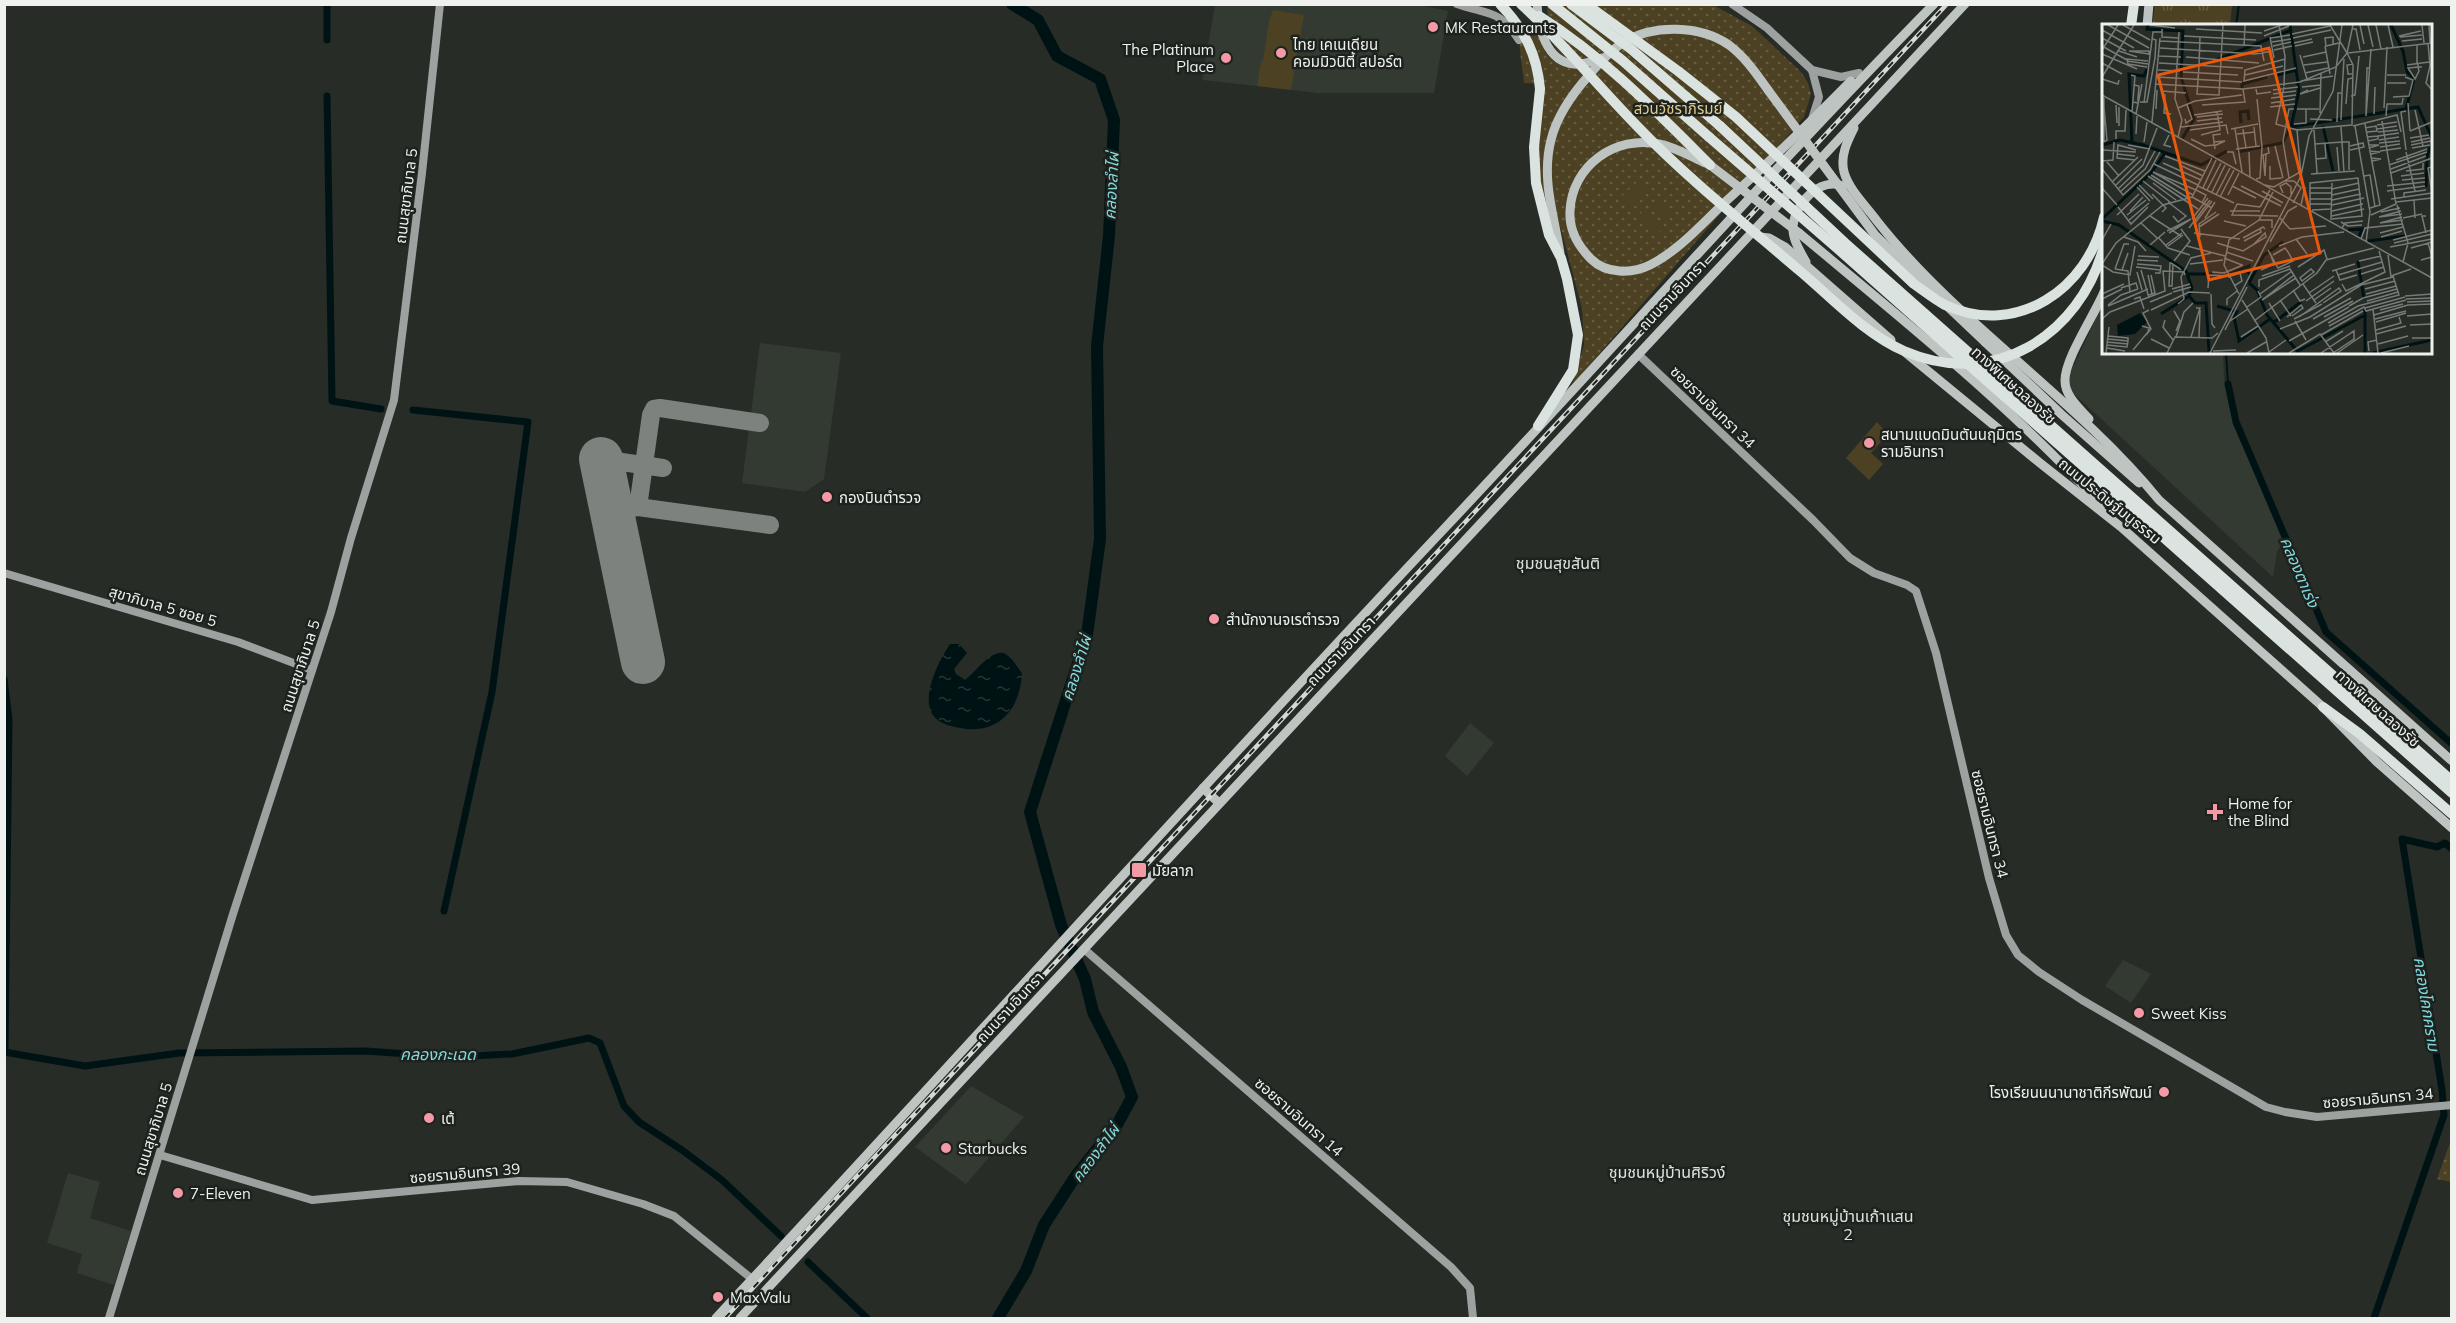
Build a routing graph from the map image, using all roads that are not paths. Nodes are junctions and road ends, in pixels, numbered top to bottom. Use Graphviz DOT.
graph roads {
  1 [pos="440,4"];
  2 [pos="1457,4"];
  3 [pos="1500,4"];
  4 [pos="1537,4"];
  5 [pos="1552,4"];
  6 [pos="1571,4"];
  7 [pos="1586,4"];
  8 [pos="1732,4"];
  9 [pos="1934,4"];
  10 [pos="1965,4"];
  11 [pos="2149,4"];
  12 [pos="1522,5"];
  13 [pos="2136,6"];
  14 [pos="1915,23"];
  15 [pos="2132,24"];
  16 [pos="2138,24"];
  17 [pos="2146,24"];
  18 [pos="1538,25"];
  19 [pos="1518,36"];
  20 [pos="1604,58"];
  21 [pos="1812,70"];
  22 [pos="1859,73"];
  23 [pos="1859,118"];
  24 [pos="1811,122"];
  25 [pos="1710,165"];
  26 [pos="1853,190"];
  27 [pos="2102,221"];
  28 [pos="2102,250"];
  29 [pos="1733,252"];
  30 [pos="1561,258"];
  31 [pos="1810,268"];
  32 [pos="2102,294"];
  33 [pos="1638,354"];
  34 [pos="1538,426"];
  35 [pos="2121,455"];
  36 [pos="2159,500"];
  37 [pos="2121,527"];
  38 [pos="4,573"];
  39 [pos="312,670"];
  40 [pos="2323,707"];
  41 [pos="2451,761"];
  42 [pos="2451,781"];
  43 [pos="1203,788"];
  44 [pos="2451,794"];
  45 [pos="1219,803"];
  46 [pos="2451,814"];
  47 [pos="2451,828"];
  48 [pos="1082,953"];
  49 [pos="994,1015"];
  50 [pos="1010,1029"];
  51 [pos="2450,1105"];
  52 [pos="160,1155"];
  53 [pos="752,1279"];
  54 [pos="109,1318"];
  55 [pos="716,1318"];
  56 [pos="740,1318"];
  57 [pos="1473,1318"];
  1 -- 39 [label="street, ถนนสุขาภิบาล 5"];
  2 -- 19 [label="street"];
  3 -- 30 [label="highway, bridge"];
  4 -- 18 [label="main road"];
  5 -- 44 [label="highway, ทางพิเศษฉลองรัช, bridge"];
  6 -- 42 [label="highway, ทางพิเศษฉลองรัช, bridge"];
  7 -- 27 [label="highway, bridge"];
  8 -- 21 [label="street"];
  9 -- 14 [label="main road, ถนนรามอินทรา"];
  10 -- 23 [label="main road, ถนนรามอินทรา"];
  11 -- 17 [label="main road"];
  12 -- 25 [label="highway, bridge"];
  12 -- 28 [label="highway, bridge"];
  13 -- 15 [label="highway"];
  13 -- 16 [label="highway"];
  14 -- 22 [label="main road"];
  14 -- 34 [label="main road, ถนนรามอินทรา"];
  18 -- 19 [label="main road"];
  18 -- 20 [label="main road, bridge"];
  20 -- 30 [label="main road, bridge"];
  20 -- 36 [label="main road, bridge"];
  21 -- 22 [label="street"];
  21 -- 24 [label="street"];
  22 -- 24 [label="main road"];
  23 -- 26 [label="main road, ถนนประดิษฐ์มนูธรรม"];
  23 -- 29 [label="main road, ถนนรามอินทรา"];
  24 -- 25 [label="main road, bridge"];
  25 -- 37 [label="main road, bridge"];
  26 -- 31 [label="main road"];
  26 -- 35 [label="main road, ถนนประดิษฐ์มนูธรรม"];
  29 -- 31 [label="main road, ถนนประดิษฐ์มนูธรรม"];
  29 -- 33 [label="main road, ถนนรามอินทรา"];
  30 -- 34 [label="highway"];
  31 -- 37 [label="main road, ถนนประดิษฐ์มนูธรรม"];
  32 -- 35 [label="main road"];
  33 -- 45 [label="main road, ถนนรามอินทรา"];
  33 -- 51 [label="street, ซอยรามอินทรา 34"];
  34 -- 43 [label="main road, ถนนรามอินทรา"];
  35 -- 36 [label="main road, ถนนประดิษฐ์มนูธรรม"];
  36 -- 41 [label="main road, ถนนประดิษฐ์มนูธรรม"];
  37 -- 40 [label="main road, ถนนประดิษฐ์มนูธรรม"];
  38 -- 39 [label="street, สุขาภิบาล 5 ซอย 5"];
  39 -- 52 [label="street, ถนนสุขาภิบาล 5"];
  40 -- 46 [label="highway"];
  40 -- 47 [label="main road, ถนนประดิษฐ์มนูธรรม"];
  43 -- 45 [label="main road"];
  43 -- 49 [label="main road, ถนนรามอินทรา"];
  45 -- 48 [label="main road, ถนนรามอินทรา"];
  48 -- 50 [label="main road, ถนนรามอินทรา"];
  48 -- 57 [label="street, ซอยรามอินทรา 14"];
  49 -- 50 [label="main road"];
  49 -- 53 [label="main road, ถนนรามอินทรา"];
  50 -- 56 [label="main road, ถนนรามอินทรา"];
  52 -- 53 [label="street, ซอยรามอินทรา 39"];
  52 -- 54 [label="street, ถนนสุขาภิบาล 5"];
  53 -- 55 [label="main road, ถนนรามอินทรา"];
}
